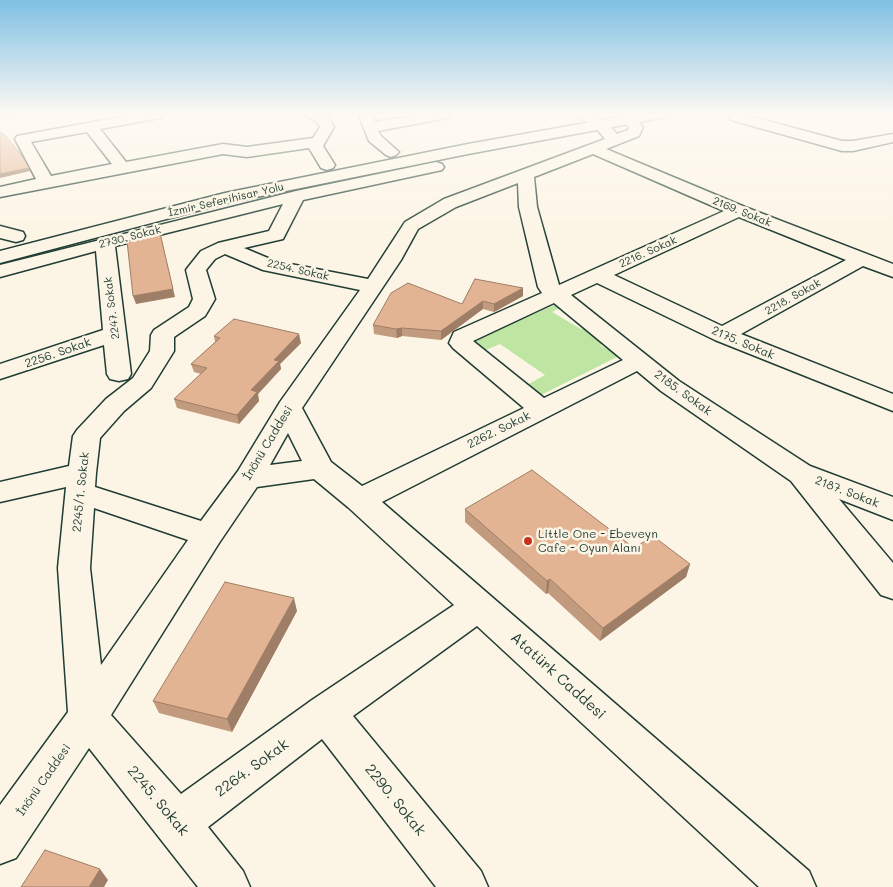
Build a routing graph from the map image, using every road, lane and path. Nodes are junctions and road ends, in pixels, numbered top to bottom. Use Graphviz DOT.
graph roads {
  1 [pos="31,155"];
  2 [pos="113,155"];
  3 [pos="187,155"];
  4 [pos="321,155"];
  5 [pos="374,155"];
  6 [pos="532,155"];
  7 [pos="566,155"];
  8 [pos="635,155"];
  9 [pos="327,165"];
  10 [pos="122,167"];
  11 [pos="526,174"];
  12 [pos="447,176"];
  13 [pos="46,182"];
  14 [pos="0,192"];
  15 [pos="296,196"];
  16 [pos="739,211"];
  17 [pos="62,224"];
  18 [pos="34,231"];
  19 [pos="5,236"];
  20 [pos="105,243"];
  21 [pos="225,247"];
  22 [pos="0,258"];
  23 [pos="862,259"];
  24 [pos="0,271"];
  25 [pos="893,271"];
  26 [pos="597,275"];
  27 [pos="373,286"];
  28 [pos="556,294"];
  29 [pos="116,333"];
  30 [pos="723,336"];
  31 [pos="639,361"];
  32 [pos="0,372"];
  33 [pos="119,374"];
  34 [pos="891,400"];
  35 [pos="289,408"];
  36 [pos="542,409"];
  37 [pos="320,468"];
  38 [pos="802,474"];
  39 [pos="248,478"];
  40 [pos="82,483"];
  41 [pos="0,492"];
  42 [pos="360,500"];
  43 [pos="893,509"];
  44 [pos="208,535"];
  45 [pos="893,586"];
  46 [pos="479,606"];
  47 [pos="326,714"];
  48 [pos="88,718"];
  49 [pos="177,823"];
  50 [pos="0,842"];
  51 [pos="227,887"];
  52 [pos="464,887"];
  53 [pos="793,887"];
  1 -- 13 [label="street"];
  2 -- 10 [label="street"];
  3 -- 10 [label="street"];
  4 -- 9 [label="street"];
  5 -- 9 [label="street, İzmir Seferihisar Yolu"];
  6 -- 12 [label="street, İzmir Seferihisar Yolu"];
  7 -- 11 [label="street, İnönü Caddesi"];
  8 -- 16 [label="street, 2169. Sokak"];
  9 -- 17 [label="street, İzmir Seferihisar Yolu"];
  10 -- 13 [label="street"];
  11 -- 12 [label="street, İnönü Caddesi"];
  11 -- 28 [label="street, 2185. Sokak"];
  12 -- 15 [label="street, 2730. Sokak"];
  12 -- 22 [label="street, İzmir Seferihisar Yolu"];
  12 -- 27 [label="street, İnönü Caddesi"];
  13 -- 14 [label="street"];
  15 -- 20 [label="street, 2730. Sokak"];
  15 -- 21 [label="street, 2245/1. Sokak"];
  16 -- 23 [label="street, 2169. Sokak"];
  16 -- 26 [label="street, 2216. Sokak"];
  18 -- 19 [label="street"];
  20 -- 24 [label="street, 2730. Sokak"];
  20 -- 29 [label="street, 2247. Sokak"];
  21 -- 27 [label="street, 2254. Sokak"];
  21 -- 40 [label="street, 2245/1. Sokak"];
  23 -- 25 [label="street, 2169. Sokak"];
  23 -- 30 [label="street, 2218. Sokak"];
  26 -- 28 [label="street, 2216. Sokak"];
  26 -- 30 [label="street, 2175. Sokak"];
  27 -- 35 [label="street, İnönü Caddesi"];
  28 -- 31 [label="street, 2185. Sokak"];
  28 -- 36 [label="street, 2216. Sokak"];
  29 -- 32 [label="street, 2256. Sokak"];
  29 -- 33 [label="street, 2247. Sokak"];
  30 -- 34 [label="street, 2175. Sokak"];
  31 -- 36 [label="street, 2262. Sokak"];
  31 -- 38 [label="street, 2185. Sokak"];
  35 -- 37 [label="street"];
  35 -- 39 [label="street, İnönü Caddesi"];
  36 -- 42 [label="street, 2262. Sokak"];
  37 -- 39 [label="street"];
  37 -- 42 [label="street, Atatürk Caddesi"];
  38 -- 43 [label="street, 2187. Sokak"];
  38 -- 45 [label="street, 2185. Sokak"];
  39 -- 44 [label="street, İnönü Caddesi"];
  40 -- 41 [label="street"];
  40 -- 44 [label="street"];
  40 -- 48 [label="street, 2245/1. Sokak"];
  42 -- 46 [label="street, Atatürk Caddesi"];
  44 -- 48 [label="street, İnönü Caddesi"];
  46 -- 47 [label="street, 2264. Sokak"];
  46 -- 53 [label="street, Atatürk Caddesi"];
  47 -- 49 [label="street, 2264. Sokak"];
  47 -- 52 [label="street, 2290. Sokak"];
  48 -- 49 [label="street, 2245. Sokak"];
  48 -- 50 [label="street, İnönü Caddesi"];
  49 -- 51 [label="street, 2245. Sokak"];
}
